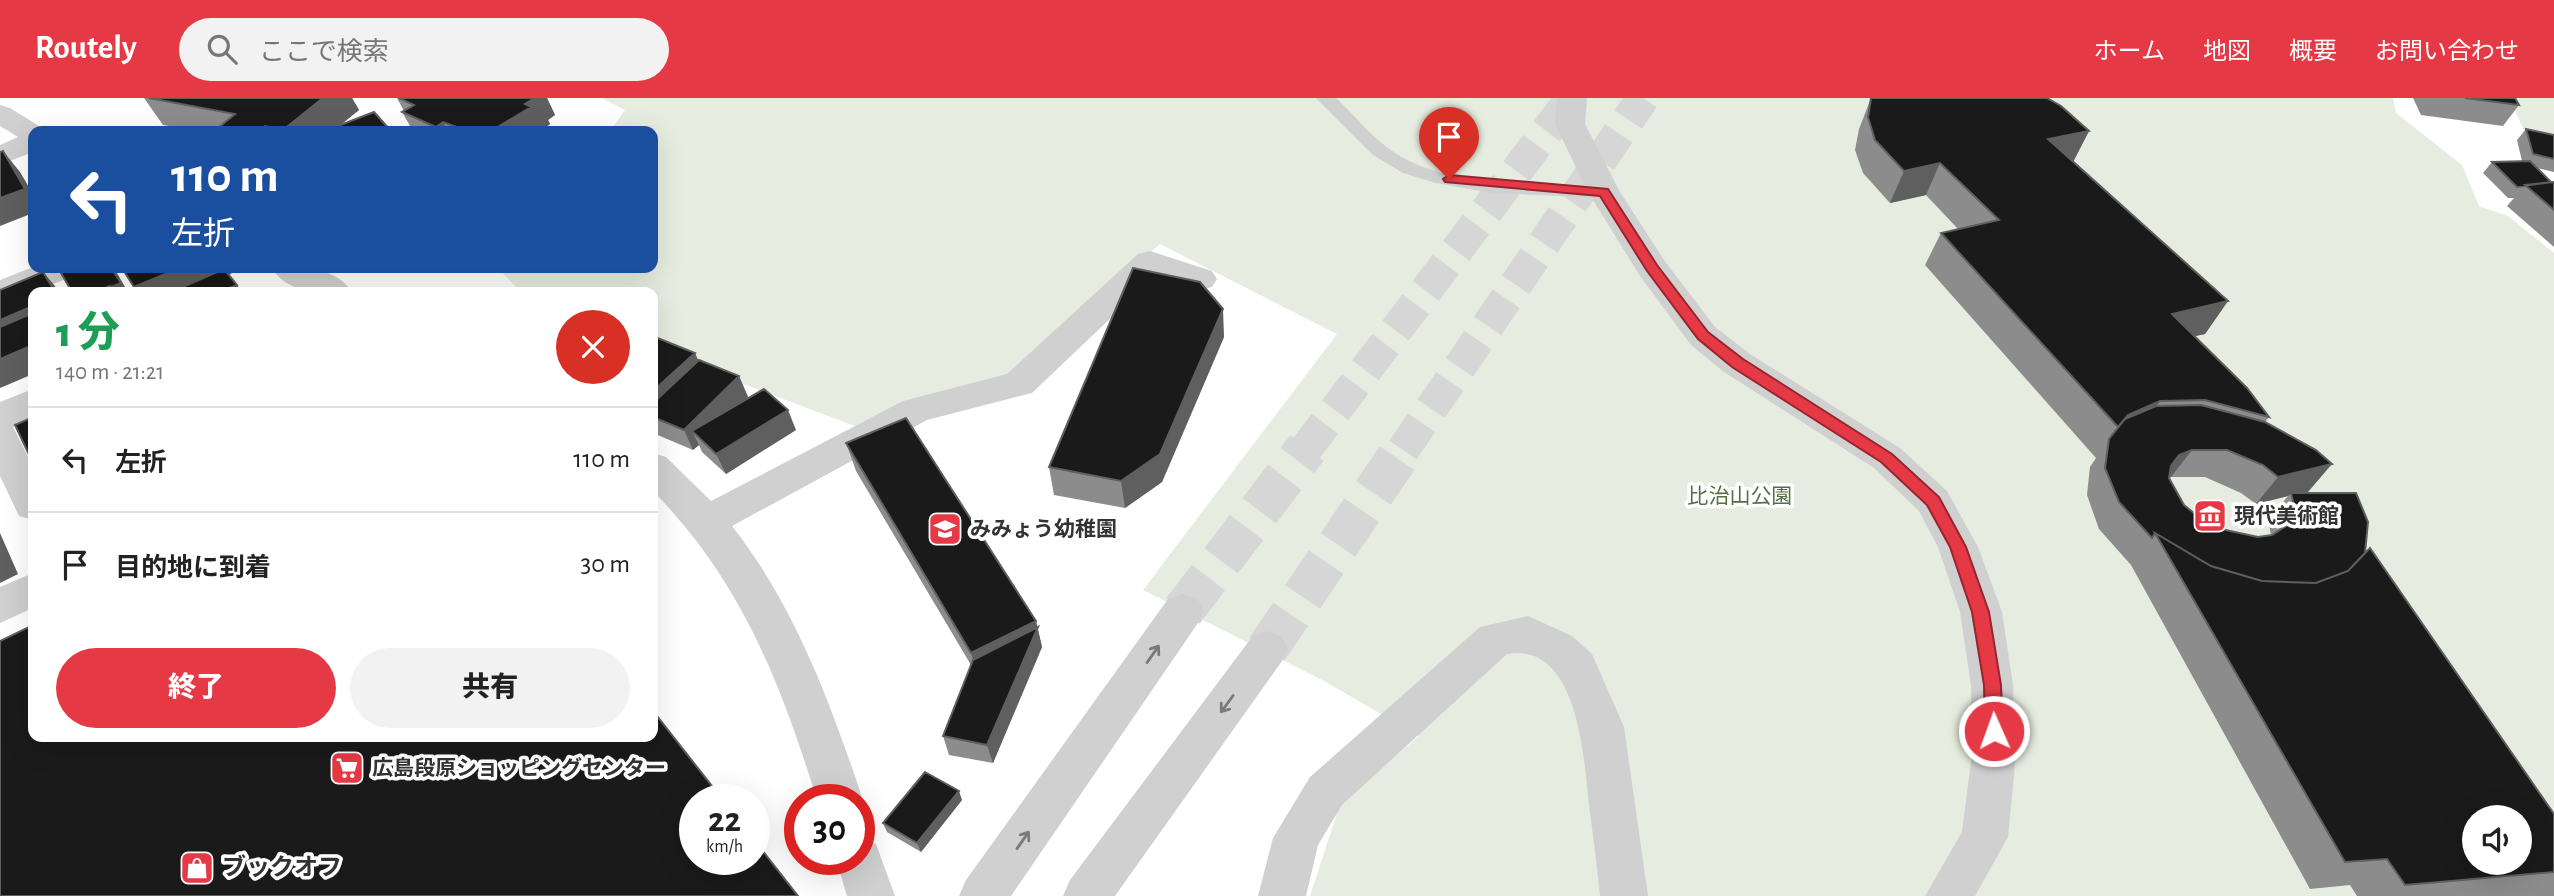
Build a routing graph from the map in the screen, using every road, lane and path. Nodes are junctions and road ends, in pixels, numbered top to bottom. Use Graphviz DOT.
graph roads {
  1 [pos="1325,98"];
  2 [pos="1572,98"];
  3 [pos="0,114"];
  4 [pos="28,130"];
  5 [pos="28,143"];
  6 [pos="0,156"];
  7 [pos="1604,192"];
  8 [pos="50,273"];
  9 [pos="295,273"];
  10 [pos="298,273"];
  11 [pos="1200,279"];
  12 [pos="279,287"];
  13 [pos="325,287"];
  14 [pos="0,293"];
  15 [pos="28,404"];
  16 [pos="0,418"];
  17 [pos="0,437"];
  18 [pos="658,472"];
  19 [pos="28,496"];
  20 [pos="706,522"];
  21 [pos="28,592"];
  22 [pos="0,606"];
  23 [pos="1183,611"];
  24 [pos="1267,649"];
  25 [pos="835,784"];
  26 [pos="864,875"];
  27 [pos="871,896"];
  28 [pos="983,896"];
  29 [pos="1087,896"];
  30 [pos="1282,896"];
  31 [pos="1624,896"];
  32 [pos="1949,896"];
  1 -- 7 [label="lane"];
  2 -- 7 [label="street"];
  3 -- 4 [label="street"];
  5 -- 6 [label="street"];
  7 -- 32 [label="street"];
  8 -- 14 [label="street"];
  9 -- 12 [label="street"];
  10 -- 13 [label="street"];
  11 -- 20 [label="street"];
  15 -- 16 [label="street"];
  17 -- 19 [label="street"];
  18 -- 20 [label="street"];
  20 -- 25 [label="street"];
  21 -- 22 [label="street"];
  28 -- 23 [label="street, one-way"];
  24 -- 29 [label="street, one-way"];
  26 -- 27 [label="street"];
  30 -- 31 [label="street"];
}
